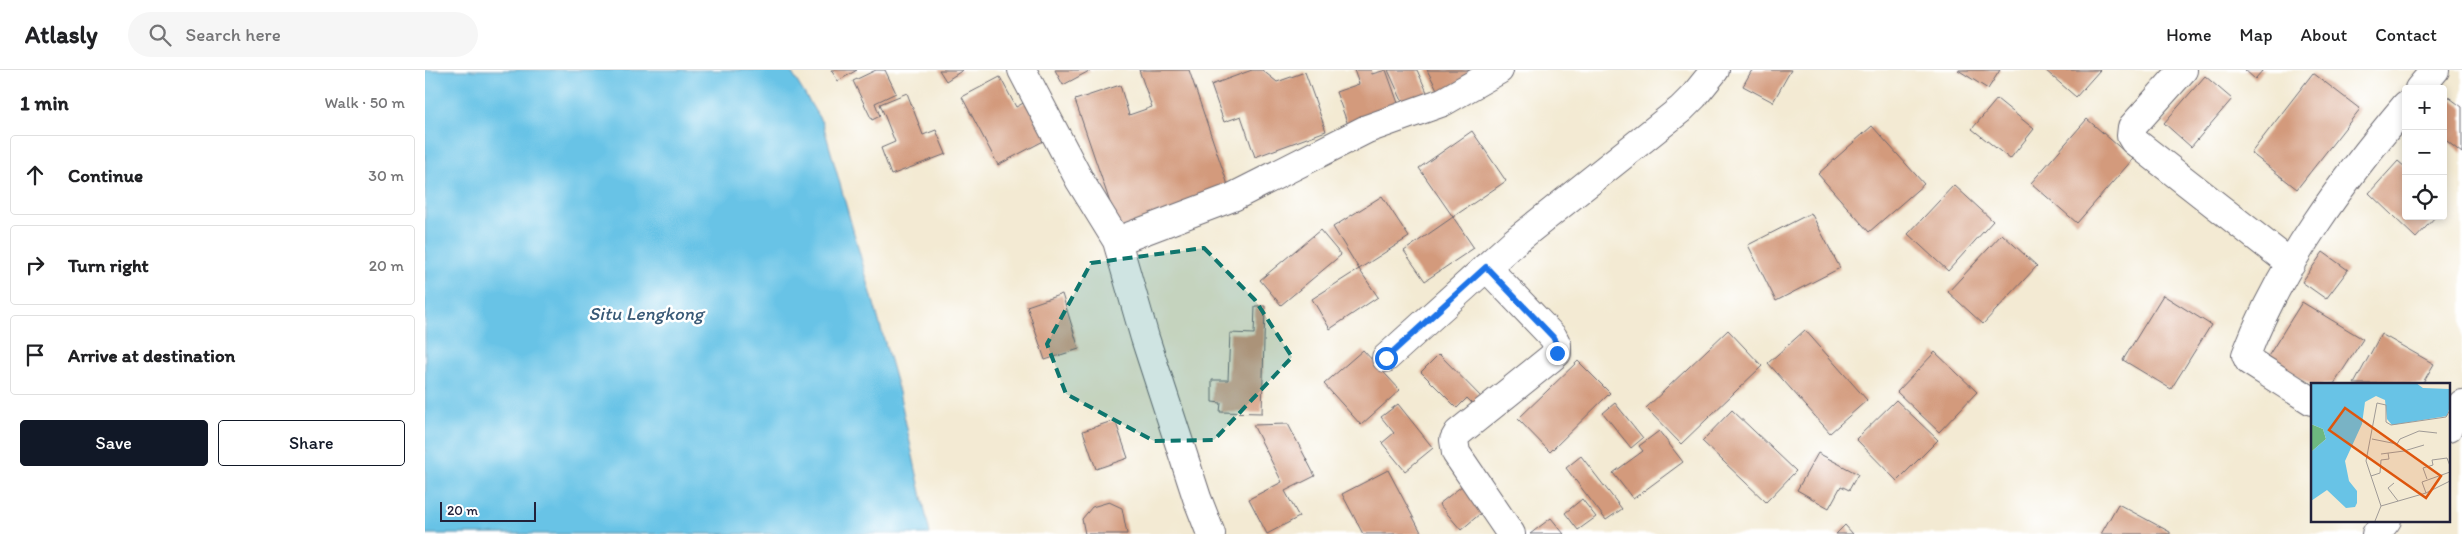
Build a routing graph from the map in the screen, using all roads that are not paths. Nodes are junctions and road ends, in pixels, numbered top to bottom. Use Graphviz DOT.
graph roads {
  1 [pos="1022,70"];
  2 [pos="1499,70"];
  3 [pos="1715,70"];
  4 [pos="2183,70"];
  5 [pos="2435,70"];
  6 [pos="2422,85"];
  7 [pos="2402,109"];
  8 [pos="1117,241"];
  9 [pos="2291,264"];
  10 [pos="1486,267"];
  11 [pos="1386,358"];
  12 [pos="2311,400"];
  13 [pos="2462,404"];
  14 [pos="2449,426"];
  15 [pos="2386,522"];
  16 [pos="1211,534"];
  17 [pos="1511,534"];
  18 [pos="2377,534"];
  1 -- 8 [label="street"];
  2 -- 8 [label="street"];
  3 -- 10 [label="street"];
  4 -- 9 [label="street"];
  5 -- 6 [label="street"];
  7 -- 9 [label="street"];
  8 -- 16 [label="street"];
  9 -- 12 [label="street"];
  10 -- 11 [label="street"];
  10 -- 17 [label="street"];
  13 -- 14 [label="street"];
  15 -- 18 [label="street"];
}
